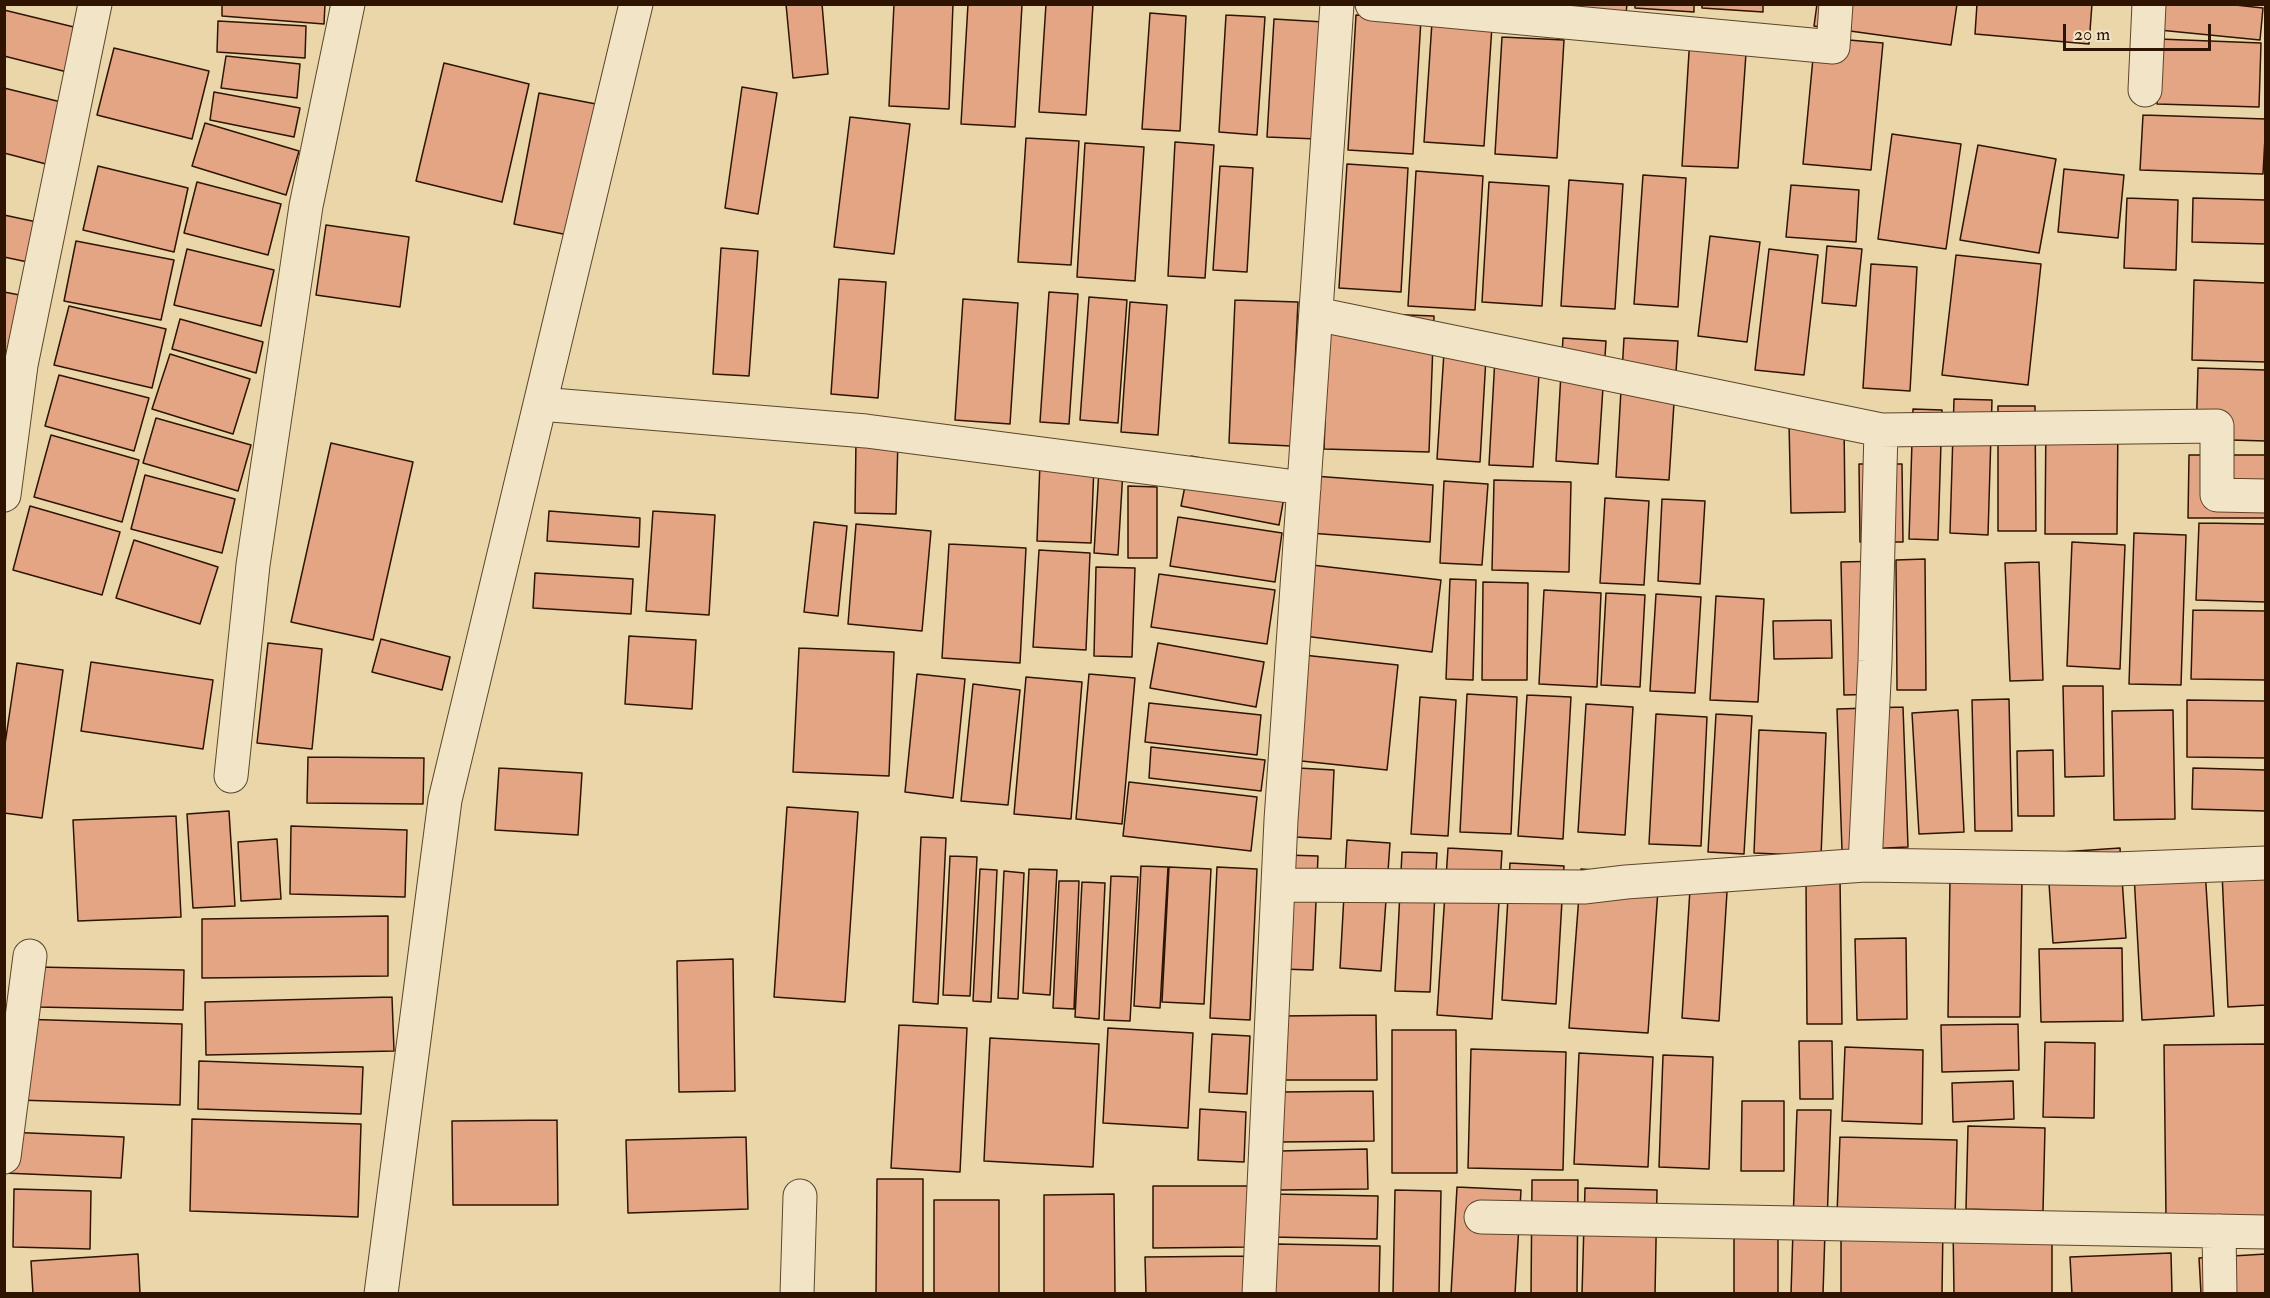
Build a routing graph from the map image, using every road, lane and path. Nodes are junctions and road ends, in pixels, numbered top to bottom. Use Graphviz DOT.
graph roads {
  1 [pos="95,4"];
  2 [pos="348,4"];
  3 [pos="636,4"];
  4 [pos="1337,4"];
  5 [pos="1372,4"];
  6 [pos="1836,4"];
  7 [pos="2149,4"];
  8 [pos="2145,90"];
  9 [pos="1316,314"];
  10 [pos="540,404"];
  11 [pos="1881,430"];
  12 [pos="1304,488"];
  13 [pos="4,495"];
  14 [pos="2265,496"];
  15 [pos="231,776"];
  16 [pos="2265,862"];
  17 [pos="1865,866"];
  18 [pos="1278,885"];
  19 [pos="30,956"];
  20 [pos="4,1157"];
  21 [pos="800,1196"];
  22 [pos="1481,1217"];
  23 [pos="2219,1231"];
  24 [pos="2265,1232"];
  25 [pos="381,1293"];
  26 [pos="797,1293"];
  27 [pos="1259,1293"];
  28 [pos="2220,1293"];
  1 -- 13 [label="street"];
  2 -- 15 [label="street"];
  3 -- 10 [label="street"];
  4 -- 9 [label="street"];
  5 -- 6 [label="street"];
  7 -- 8 [label="street"];
  9 -- 11 [label="street"];
  9 -- 12 [label="street"];
  10 -- 12 [label="street"];
  10 -- 25 [label="street"];
  11 -- 14 [label="street"];
  11 -- 17 [label="street"];
  12 -- 18 [label="street"];
  16 -- 17 [label="street"];
  17 -- 18 [label="street"];
  18 -- 27 [label="street"];
  19 -- 20 [label="street"];
  21 -- 26 [label="street"];
  22 -- 23 [label="street"];
  23 -- 24 [label="street"];
  23 -- 28 [label="street"];
}
